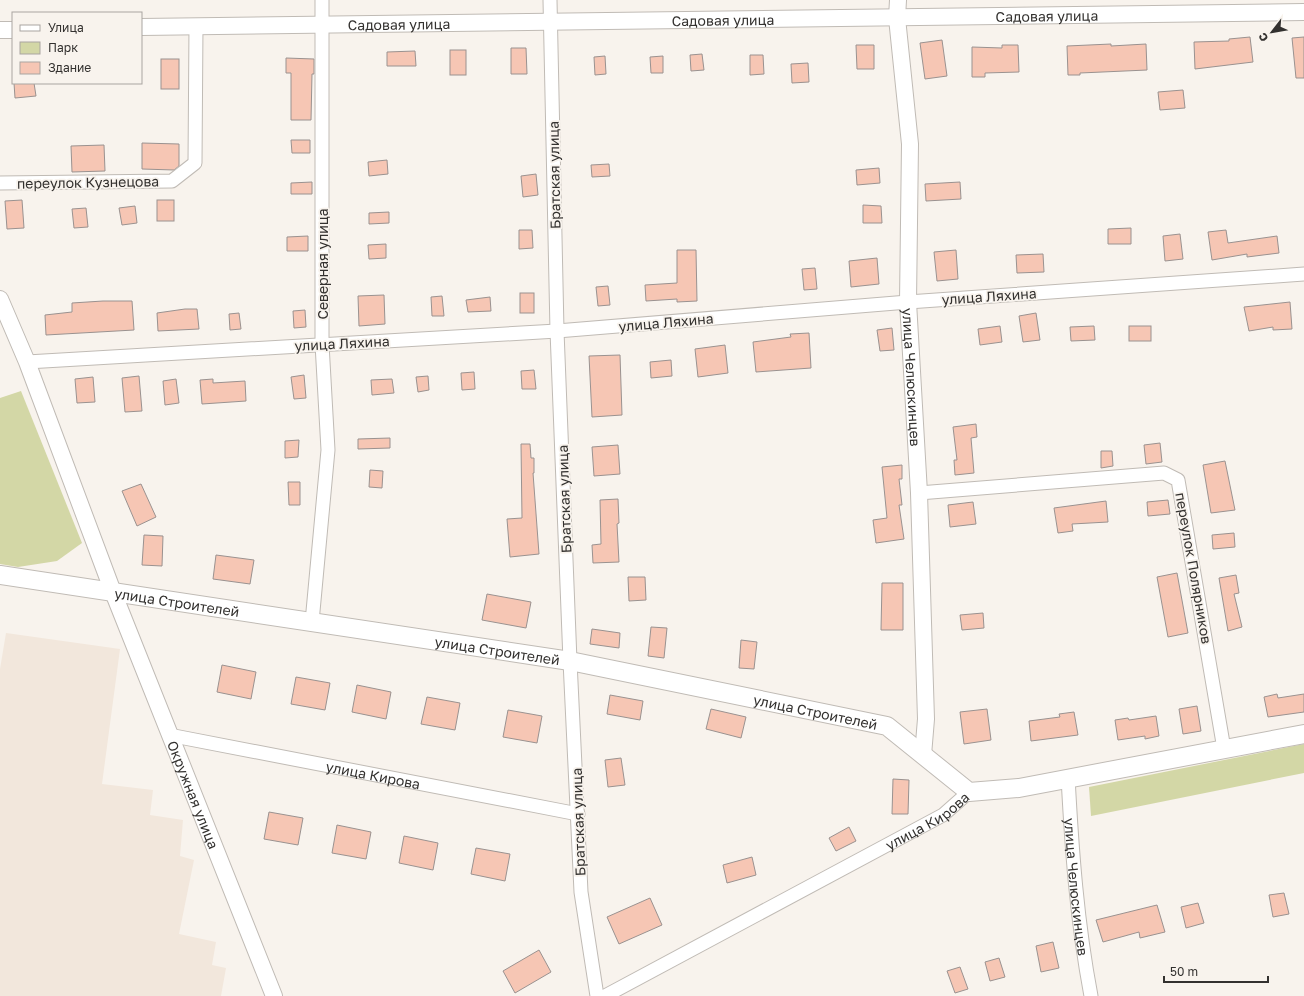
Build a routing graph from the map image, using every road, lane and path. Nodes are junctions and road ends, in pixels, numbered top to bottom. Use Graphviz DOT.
graph roads {
  1 [pos="322,0"];
  2 [pos="550,0"];
  3 [pos="898,0"];
  4 [pos="1304,12"];
  5 [pos="897,18"];
  6 [pos="551,23"];
  7 [pos="321,24"];
  8 [pos="196,26"];
  9 [pos="142,27"];
  10 [pos="0,30"];
  11 [pos="12,30"];
  12 [pos="0,183"];
  13 [pos="1304,274"];
  14 [pos="0,299"];
  15 [pos="908,302"];
  16 [pos="557,331"];
  17 [pos="322,344"];
  18 [pos="26,362"];
  19 [pos="919,493"];
  20 [pos="0,575"];
  21 [pos="113,592"];
  22 [pos="312,622"];
  23 [pos="570,660"];
  24 [pos="1304,734"];
  25 [pos="169,735"];
  26 [pos="1224,749"];
  27 [pos="923,755"];
  28 [pos="1068,777"];
  29 [pos="969,792"];
  30 [pos="578,814"];
  31 [pos="274,996"];
  32 [pos="597,996"];
  33 [pos="605,996"];
  34 [pos="1091,996"];
  1 -- 7 [label="street, Северная улица"];
  2 -- 6 [label="street, Братская улица"];
  3 -- 5 [label="street, улица Челюскинцев"];
  4 -- 5 [label="street, Садовая улица"];
  5 -- 6 [label="street, Садовая улица"];
  5 -- 15 [label="street, улица Челюскинцев"];
  6 -- 7 [label="street, Садовая улица"];
  6 -- 16 [label="street, Братская улица"];
  7 -- 8 [label="street, Садовая улица"];
  7 -- 17 [label="street, Северная улица"];
  8 -- 9 [label="street, Садовая улица"];
  8 -- 12 [label="street, переулок Кузнецова"];
  10 -- 11 [label="street"];
  13 -- 15 [label="street, улица Ляхина"];
  14 -- 18 [label="street, Окружная улица"];
  15 -- 16 [label="street, улица Ляхина"];
  15 -- 19 [label="street, улица Челюскинцев"];
  16 -- 17 [label="street, улица Ляхина"];
  16 -- 23 [label="street, Братская улица"];
  17 -- 18 [label="street, улица Ляхина"];
  17 -- 22 [label="street, Северная улица"];
  18 -- 21 [label="street, Окружная улица"];
  19 -- 26 [label="street, переулок Полярников"];
  19 -- 27 [label="street, улица Челюскинцев"];
  20 -- 21 [label="main road, улица Строителей"];
  21 -- 22 [label="main road, улица Строителей"];
  21 -- 25 [label="street, Окружная улица"];
  22 -- 23 [label="main road, улица Строителей"];
  23 -- 27 [label="main road, улица Строителей"];
  23 -- 30 [label="street, Братская улица"];
  24 -- 26 [label="main road, улица Кирова"];
  25 -- 30 [label="street, улица Кирова"];
  25 -- 31 [label="street, Окружная улица"];
  26 -- 28 [label="main road, улица Кирова"];
  27 -- 29 [label="main road, улица Строителей"];
  28 -- 29 [label="main road, улица Кирова"];
  28 -- 34 [label="street, улица Челюскинцев"];
  29 -- 33 [label="street, улица Кирова"];
  30 -- 32 [label="street, Братская улица"];
}
